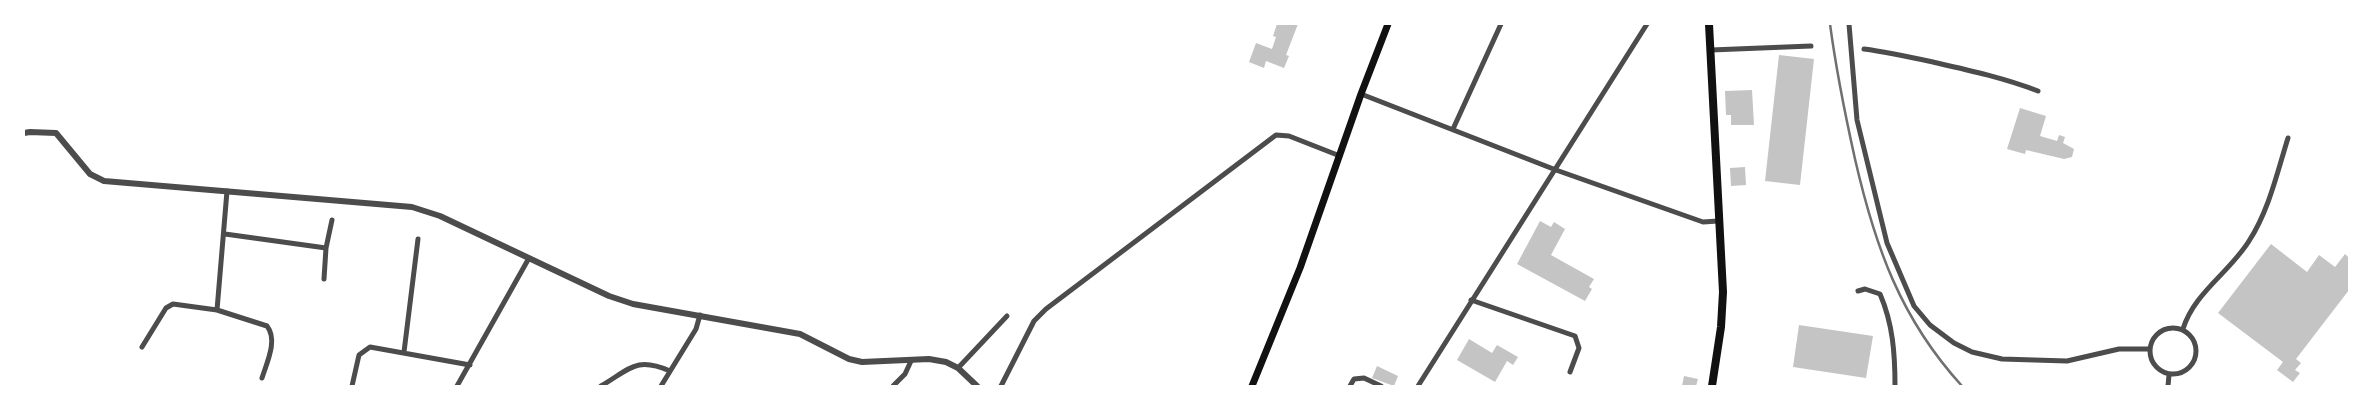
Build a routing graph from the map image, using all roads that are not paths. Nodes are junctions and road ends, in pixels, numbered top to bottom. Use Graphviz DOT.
graph roads {
  1 [pos="1388,24"];
  2 [pos="1501,24"];
  3 [pos="1646,24"];
  4 [pos="1709,24"];
  5 [pos="1849,24"];
  6 [pos="1812,46"];
  7 [pos="1864,49"];
  8 [pos="1710,50"];
  9 [pos="2038,90"];
  10 [pos="1361,94"];
  11 [pos="1453,128"];
  12 [pos="24,133"];
  13 [pos="2288,138"];
  14 [pos="1340,156"];
  15 [pos="1556,170"];
  16 [pos="227,191"];
  17 [pos="332,220"];
  18 [pos="1718,221"];
  19 [pos="225,234"];
  20 [pos="418,240"];
  21 [pos="326,248"];
  22 [pos="529,258"];
  23 [pos="324,278"];
  24 [pos="1858,291"];
  25 [pos="1471,300"];
  26 [pos="217,310"];
  27 [pos="700,315"];
  28 [pos="1008,316"];
  29 [pos="2183,329"];
  30 [pos="142,347"];
  31 [pos="2149,349"];
  32 [pos="404,352"];
  33 [pos="911,360"];
  34 [pos="1567,363"];
  35 [pos="470,365"];
  36 [pos="1573,365"];
  37 [pos="958,368"];
  38 [pos="670,372"];
  39 [pos="1570,372"];
  40 [pos="2169,375"];
  41 [pos="262,378"];
  42 [pos="352,386"];
  43 [pos="457,386"];
  44 [pos="601,386"];
  45 [pos="661,386"];
  46 [pos="893,386"];
  47 [pos="977,386"];
  48 [pos="1001,386"];
  49 [pos="1252,386"];
  50 [pos="1350,386"];
  51 [pos="1381,386"];
  52 [pos="1418,386"];
  53 [pos="1712,386"];
  54 [pos="1895,386"];
  55 [pos="2168,386"];
  1 -- 10 [label="main road"];
  2 -- 11 [label="street"];
  3 -- 15 [label="street"];
  4 -- 8 [label="main road"];
  5 -- 31 [label="street"];
  6 -- 8 [label="street"];
  7 -- 9 [label="street"];
  8 -- 18 [label="main road"];
  10 -- 11 [label="street"];
  10 -- 14 [label="main road"];
  11 -- 15 [label="street"];
  12 -- 16 [label="street"];
  13 -- 29 [label="street"];
  14 -- 48 [label="street"];
  14 -- 49 [label="main road"];
  15 -- 18 [label="street"];
  15 -- 25 [label="street"];
  16 -- 19 [label="street"];
  16 -- 22 [label="street"];
  17 -- 21 [label="street"];
  18 -- 53 [label="main road"];
  19 -- 21 [label="street"];
  19 -- 26 [label="street"];
  20 -- 32 [label="street"];
  21 -- 23 [label="street"];
  22 -- 27 [label="street"];
  22 -- 35 [label="street"];
  24 -- 54 [label="street"];
  25 -- 36 [label="street"];
  25 -- 52 [label="street"];
  26 -- 30 [label="street"];
  26 -- 41 [label="street"];
  27 -- 33 [label="street"];
  27 -- 38 [label="street"];
  28 -- 37 [label="street"];
  29 -- 31 [label="street"];
  29 -- 40 [label="street"];
  31 -- 40 [label="street"];
  32 -- 35 [label="street"];
  32 -- 42 [label="street"];
  33 -- 37 [label="street"];
  33 -- 46 [label="street"];
  34 -- 36 [label="street"];
  35 -- 43 [label="street"];
  36 -- 39 [label="street"];
  37 -- 47 [label="street"];
  38 -- 44 [label="street"];
  38 -- 45 [label="street"];
  40 -- 55 [label="street"];
  50 -- 51 [label="street"];
}
